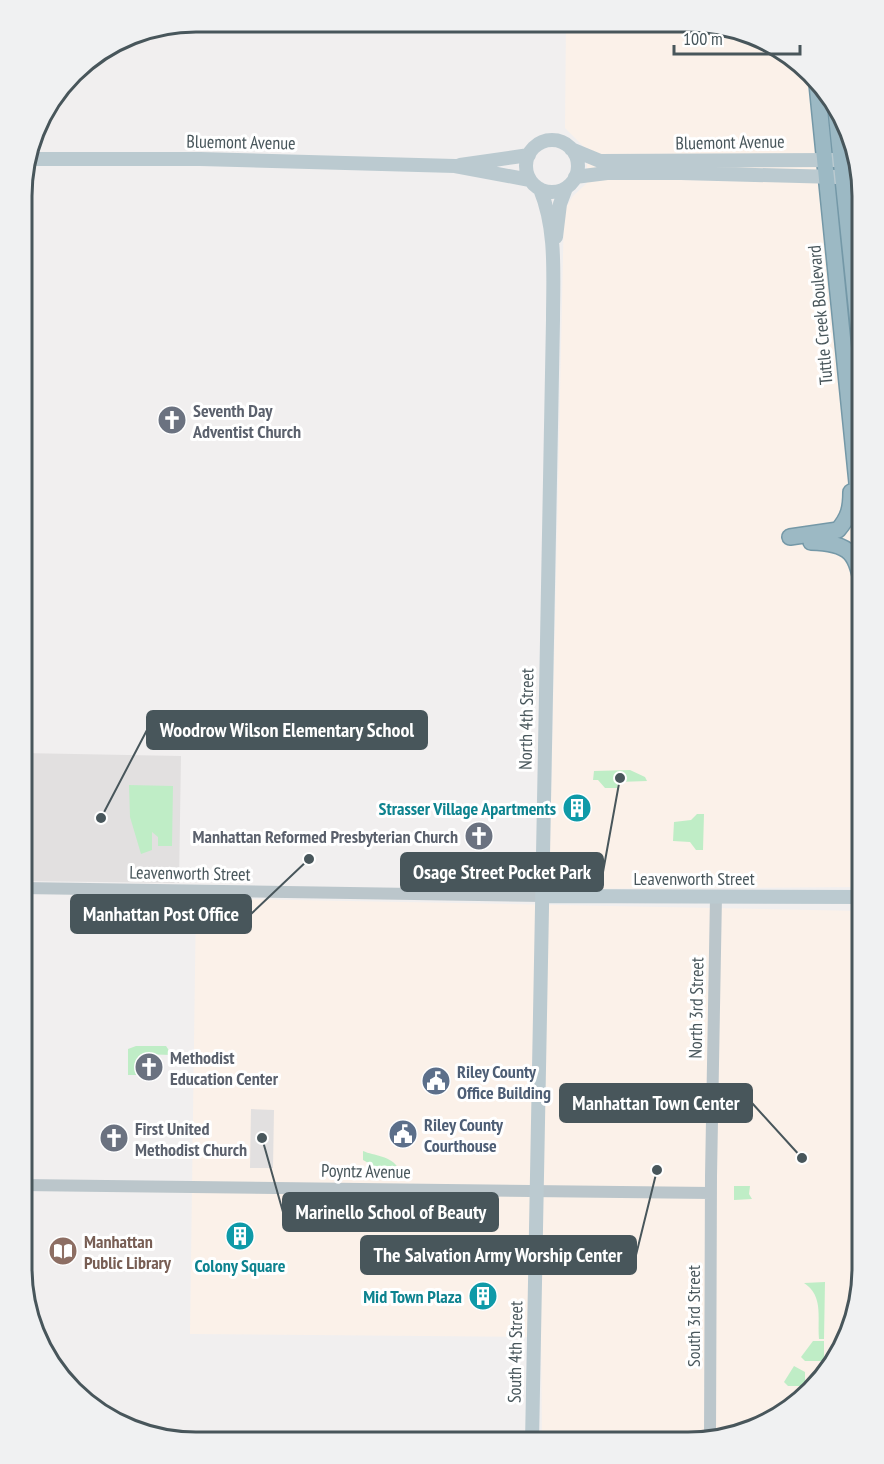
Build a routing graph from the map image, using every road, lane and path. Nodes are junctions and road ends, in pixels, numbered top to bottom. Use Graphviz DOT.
graph roads {
  1 [pos="818,95"];
  2 [pos="571,149"];
  3 [pos="529,155"];
  4 [pos="36,159"];
  5 [pos="824,159"];
  6 [pos="849,160"];
  7 [pos="848,162"];
  8 [pos="455,166"];
  9 [pos="826,177"];
  10 [pos="843,177"];
  11 [pos="851,177"];
  12 [pos="571,183"];
  13 [pos="535,185"];
  14 [pos="553,248"];
  15 [pos="852,265"];
  16 [pos="847,396"];
  17 [pos="852,442"];
  18 [pos="852,555"];
  19 [pos="32,888"];
  20 [pos="542,896"];
  21 [pos="716,896"];
  22 [pos="852,897"];
  23 [pos="32,1185"];
  24 [pos="536,1190"];
  25 [pos="711,1193"];
  26 [pos="710,1431"];
  27 [pos="532,1432"];
  1 -- 5 [label="highway, Tuttle Creek Boulevard"];
  2 -- 3 [label="main road"];
  2 -- 5 [label="main road, Bluemont Avenue"];
  2 -- 12 [label="main road"];
  3 -- 8 [label="main road, Bluemont Avenue"];
  3 -- 13 [label="main road"];
  4 -- 8 [label="main road, Bluemont Avenue"];
  5 -- 6 [label="main road, Bluemont Avenue"];
  5 -- 9 [label="highway, Tuttle Creek Boulevard"];
  7 -- 10 [label="highway, Tuttle Creek Boulevard"];
  8 -- 13 [label="main road, Bluemont Avenue"];
  9 -- 10 [label="main road, Bluemont Avenue"];
  9 -- 12 [label="main road, Bluemont Avenue"];
  9 -- 16 [label="highway, Tuttle Creek Boulevard"];
  10 -- 11 [label="street, Bluemont Avenue"];
  10 -- 15 [label="highway, Tuttle Creek Boulevard"];
  12 -- 13 [label="main road"];
  12 -- 14 [label="main road, North 4th Street"];
  13 -- 14 [label="main road, North 4th Street"];
  14 -- 20 [label="main road, North 4th Street"];
  16 -- 17 [label="highway, Tuttle Creek Boulevard"];
  16 -- 18 [label="highway"];
  19 -- 20 [label="street, Leavenworth Street"];
  20 -- 21 [label="main road, Leavenworth Street"];
  20 -- 24 [label="main road, North 4th Street"];
  21 -- 22 [label="main road, Leavenworth Street"];
  21 -- 25 [label="street, North 3rd Street"];
  23 -- 24 [label="street, Poyntz Avenue"];
  24 -- 25 [label="street, Poyntz Avenue"];
  24 -- 27 [label="main road, South 4th Street"];
  25 -- 26 [label="street, South 3rd Street"];
}
